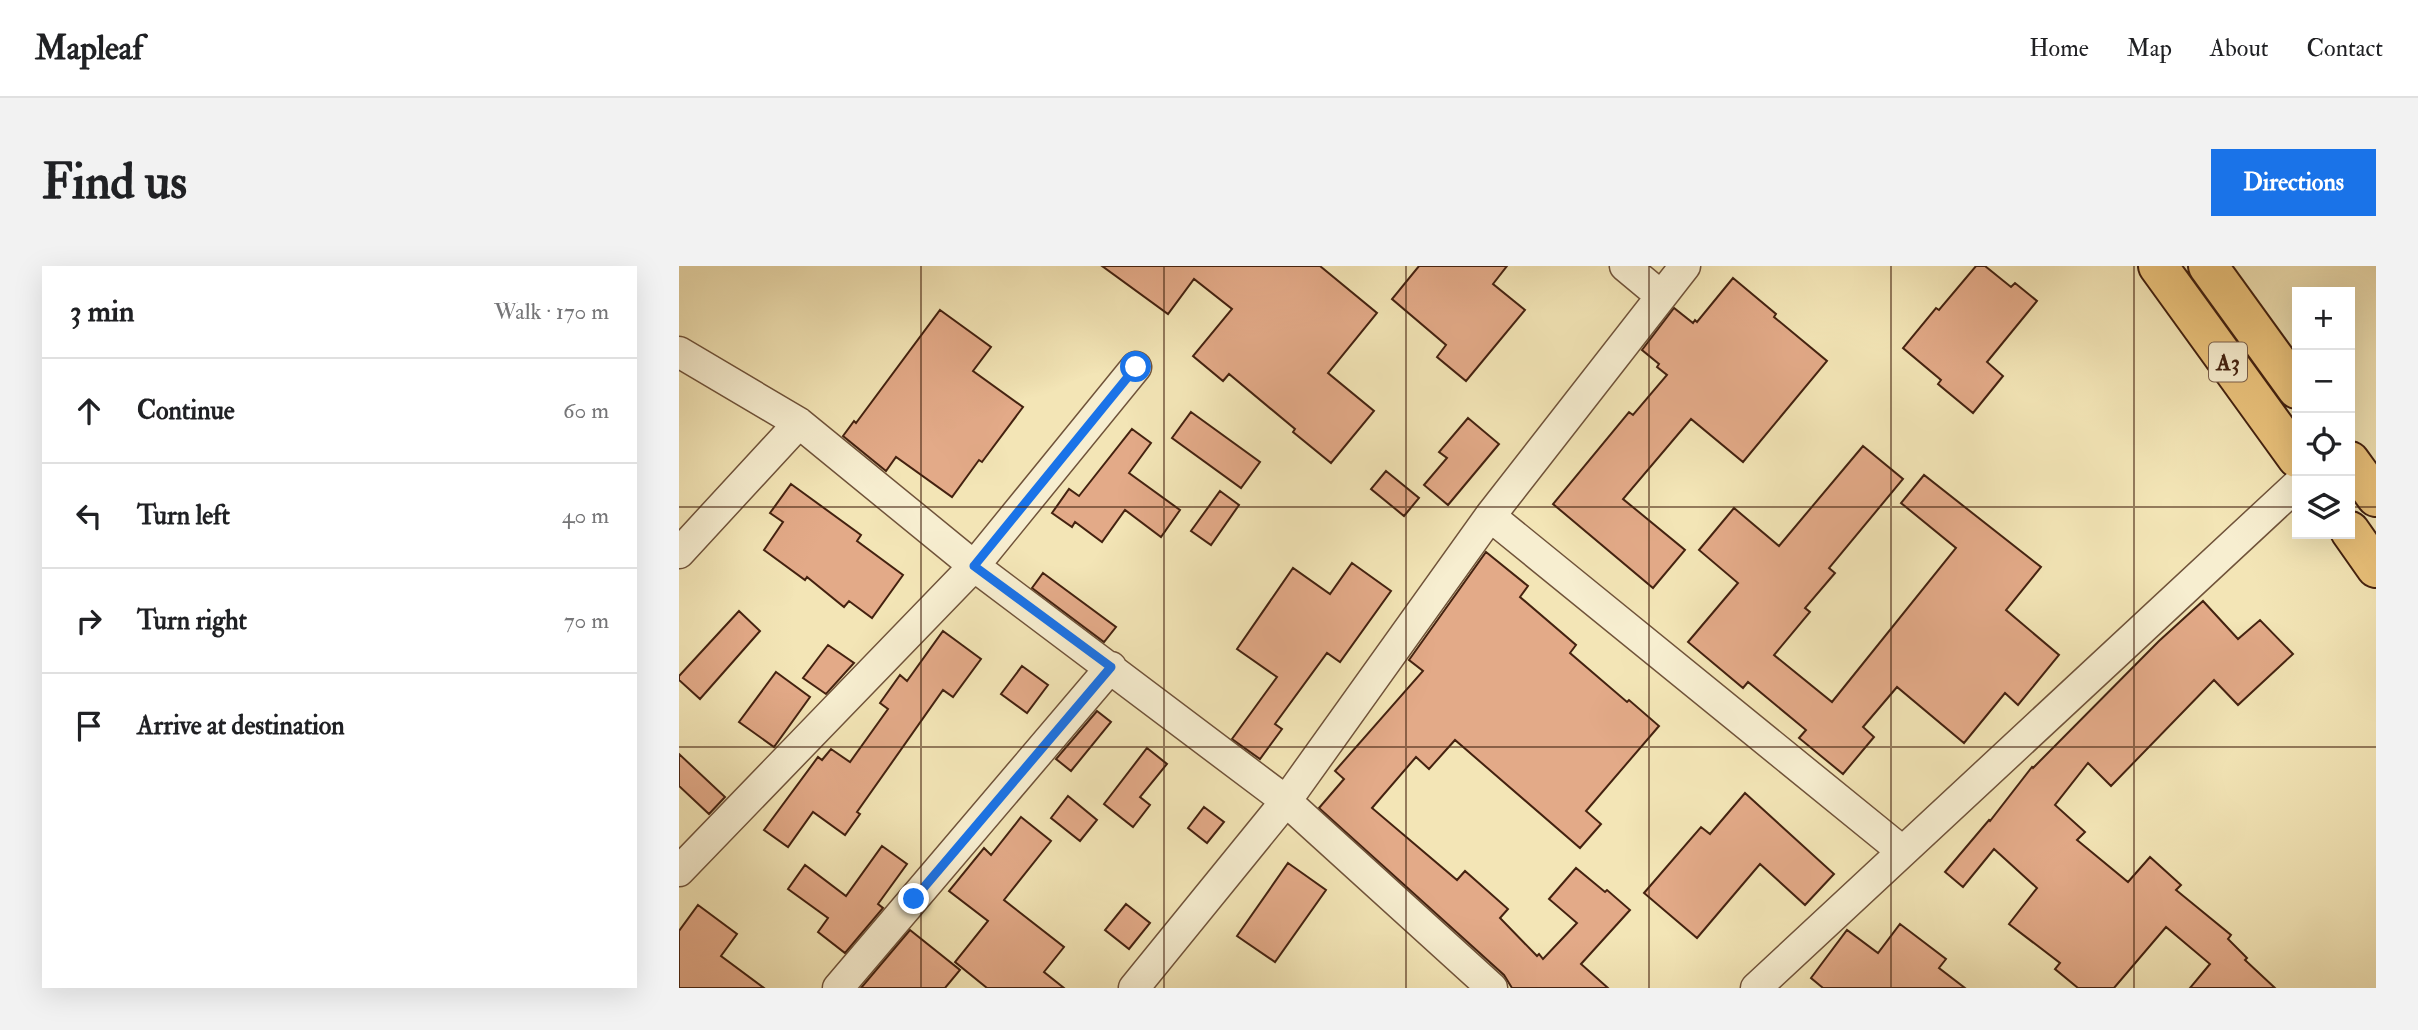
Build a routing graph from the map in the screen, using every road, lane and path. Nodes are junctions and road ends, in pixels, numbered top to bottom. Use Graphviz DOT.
graph roads {
  1 [pos="1625,266"];
  2 [pos="1685,266"];
  3 [pos="2158,266"];
  4 [pos="2208,266"];
  5 [pos="1661,296"];
  6 [pos="679,352"];
  7 [pos="1136,367"];
  8 [pos="2292,382"];
  9 [pos="799,424"];
  10 [pos="2292,451"];
  11 [pos="2355,468"];
  12 [pos="2292,490"];
  13 [pos="2376,497"];
  14 [pos="1490,516"];
  15 [pos="2355,538"];
  16 [pos="679,553"];
  17 [pos="974,566"];
  18 [pos="2376,568"];
  19 [pos="1111,667"];
  20 [pos="1286,801"];
  21 [pos="1902,851"];
  22 [pos="679,871"];
  23 [pos="838,988"];
  24 [pos="1134,988"];
  25 [pos="1492,988"];
  26 [pos="1756,988"];
  1 -- 5 [label="street"];
  2 -- 5 [label="street"];
  3 -- 10 [label="highway, A3"];
  4 -- 8 [label="highway, A3"];
  5 -- 14 [label="street"];
  6 -- 9 [label="street"];
  7 -- 17 [label="street"];
  9 -- 16 [label="street"];
  9 -- 17 [label="street"];
  11 -- 13 [label="highway"];
  12 -- 21 [label="street"];
  14 -- 20 [label="street"];
  14 -- 21 [label="street"];
  15 -- 18 [label="highway"];
  17 -- 19 [label="street"];
  17 -- 22 [label="street"];
  19 -- 20 [label="street"];
  19 -- 23 [label="street"];
  20 -- 24 [label="street"];
  20 -- 25 [label="street"];
  21 -- 26 [label="street"];
}
